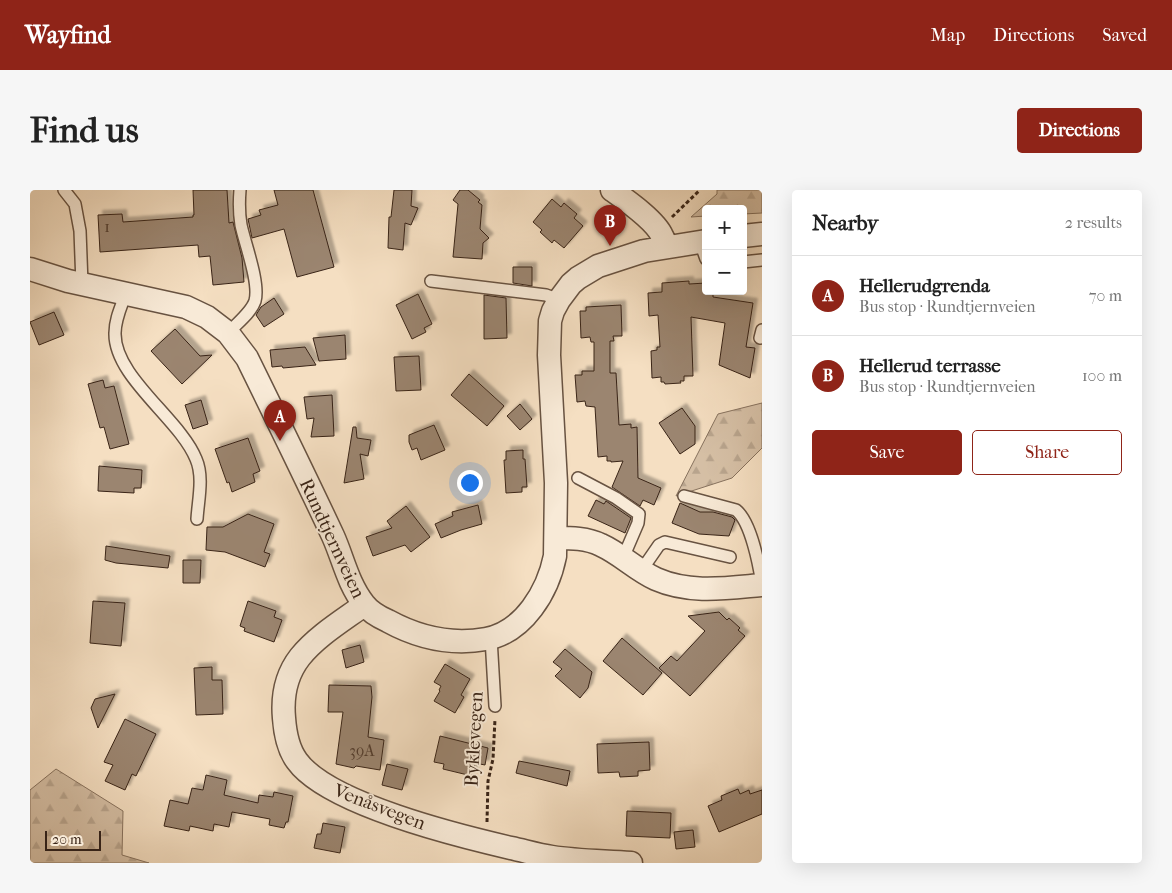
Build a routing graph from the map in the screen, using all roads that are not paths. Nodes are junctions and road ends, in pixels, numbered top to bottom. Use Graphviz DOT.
graph roads {
  1 [pos="64,190"];
  2 [pos="240,190"];
  3 [pos="612,190"];
  4 [pos="762,234"];
  5 [pos="747,236"];
  6 [pos="662,238"];
  7 [pos="702,248"];
  8 [pos="762,260"];
  9 [pos="747,262"];
  10 [pos="30,269"];
  11 [pos="431,281"];
  12 [pos="82,284"];
  13 [pos="126,294"];
  14 [pos="559,300"];
  15 [pos="228,333"];
  16 [pos="578,478"];
  17 [pos="684,496"];
  18 [pos="197,519"];
  19 [pos="556,538"];
  20 [pos="730,557"];
  21 [pos="632,564"];
  22 [pos="762,584"];
  23 [pos="364,605"];
  24 [pos="491,638"];
  25 [pos="495,706"];
  26 [pos="631,863"];
  1 -- 12 [label="lane"];
  2 -- 15 [label="lane"];
  3 -- 6 [label="street"];
  4 -- 5 [label="street"];
  6 -- 7 [label="street, Rundtjernveien"];
  6 -- 14 [label="street, Rundtjernveien"];
  8 -- 9 [label="lane"];
  10 -- 12 [label="street, Rundtjernveien"];
  11 -- 14 [label="lane"];
  12 -- 13 [label="street, Rundtjernveien"];
  13 -- 15 [label="street, Rundtjernveien"];
  13 -- 18 [label="lane"];
  14 -- 19 [label="street, Rundtjernveien"];
  15 -- 23 [label="street, Rundtjernveien"];
  16 -- 21 [label="lane"];
  17 -- 22 [label="lane"];
  19 -- 21 [label="street"];
  19 -- 24 [label="street, Rundtjernveien"];
  20 -- 21 [label="lane"];
  21 -- 22 [label="street"];
  23 -- 24 [label="street, Rundtjernveien"];
  23 -- 26 [label="street, Venåsvegen"];
  24 -- 25 [label="lane, Byklevegen"];
}
